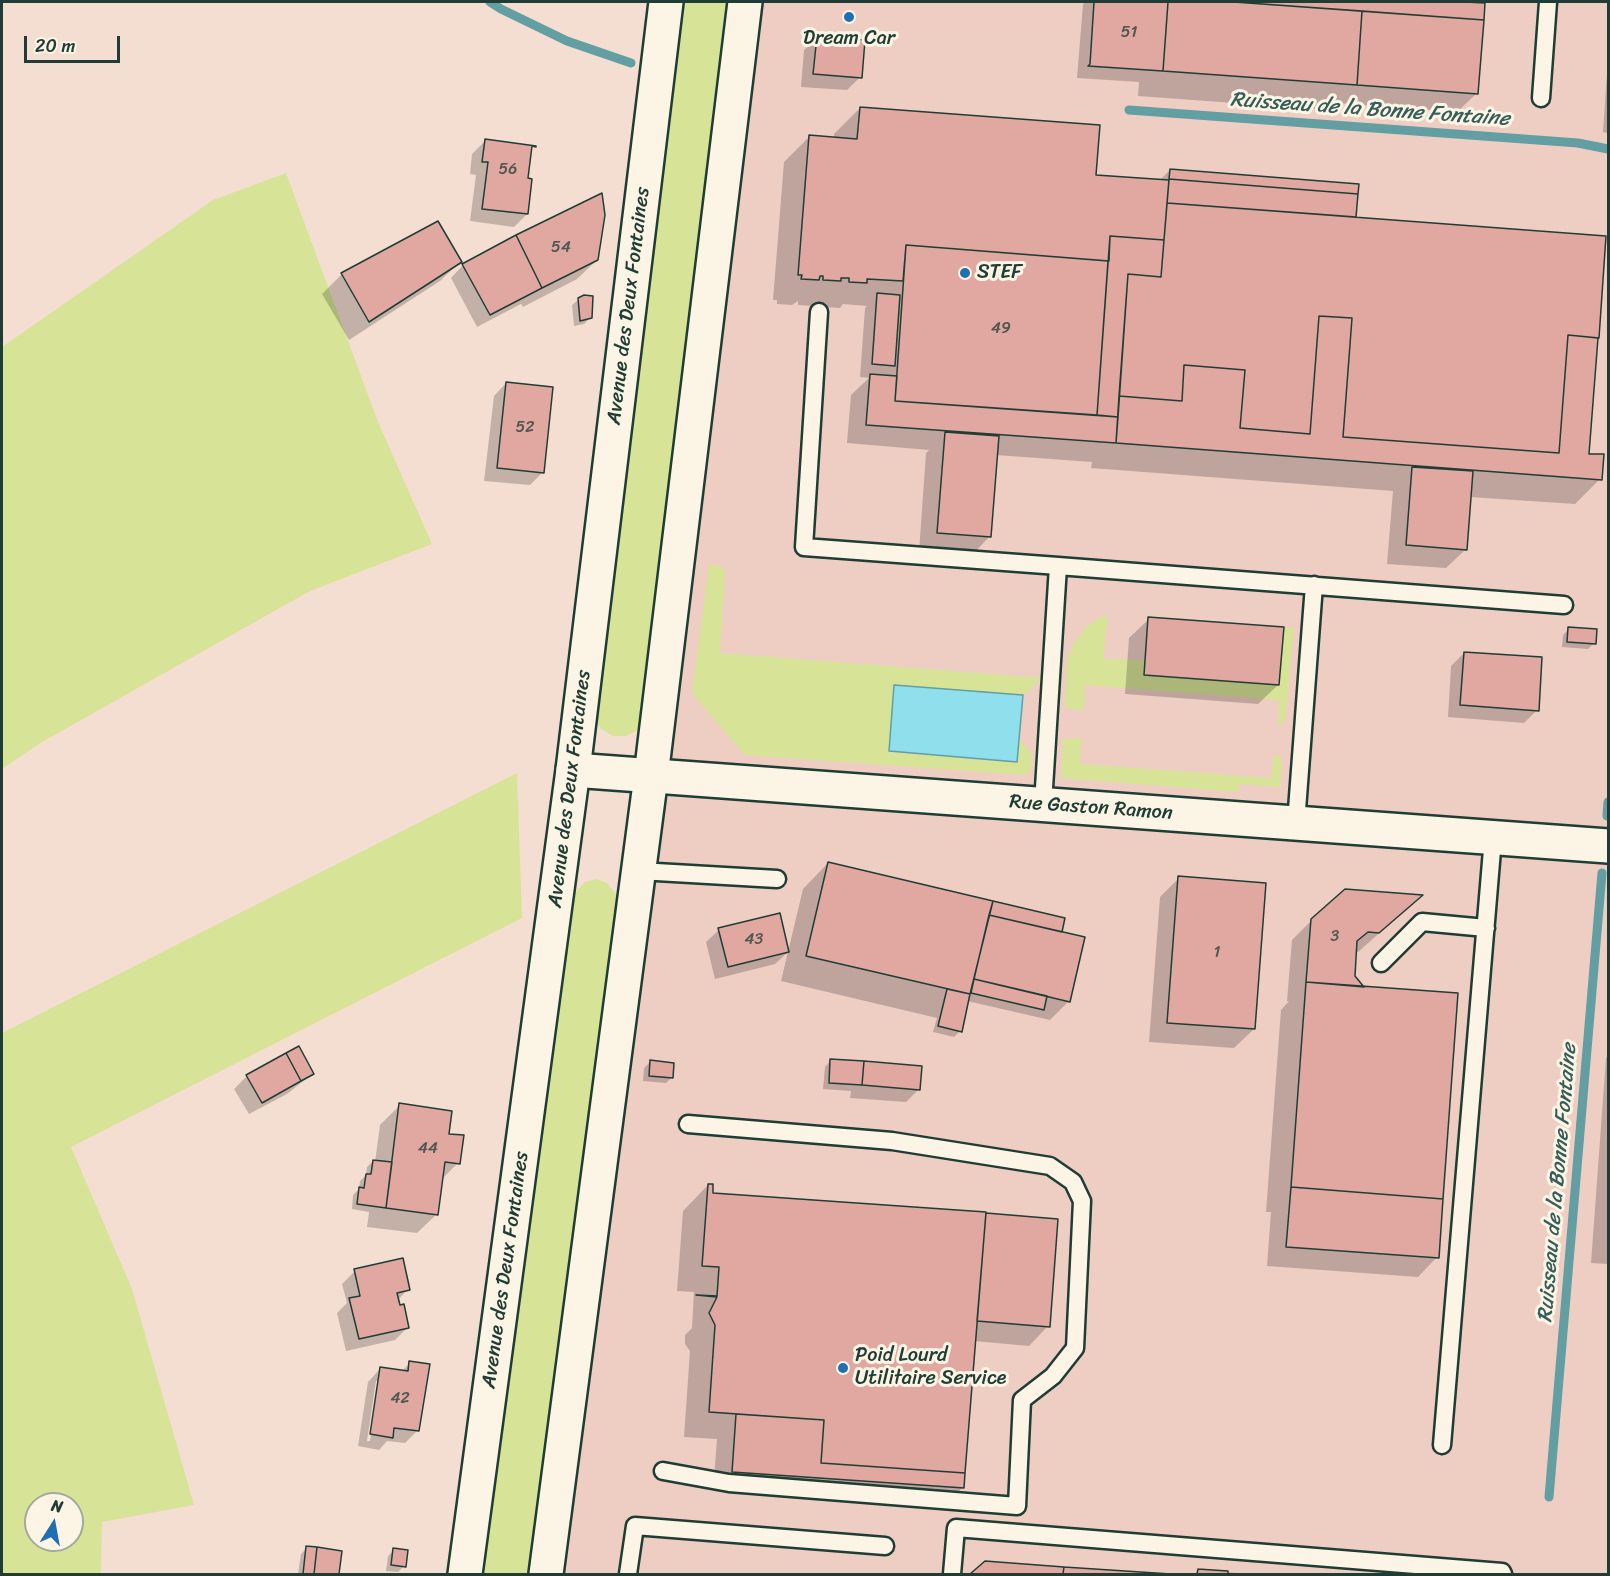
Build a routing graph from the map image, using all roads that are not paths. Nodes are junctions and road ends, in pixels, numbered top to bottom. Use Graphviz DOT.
graph roads {
  1 [pos="666,2"];
  2 [pos="745,2"];
  3 [pos="1548,2"];
  4 [pos="1541,98"];
  5 [pos="819,312"];
  6 [pos="1058,566"];
  7 [pos="1314,585"];
  8 [pos="1564,605"];
  9 [pos="573,770"];
  10 [pos="651,776"];
  11 [pos="1043,804"];
  12 [pos="1296,823"];
  13 [pos="1493,838"];
  14 [pos="1608,846"];
  15 [pos="639,871"];
  16 [pos="777,879"];
  17 [pos="1486,928"];
  18 [pos="1381,963"];
  19 [pos="688,1124"];
  20 [pos="1442,1445"];
  21 [pos="663,1472"];
  22 [pos="885,1546"];
  23 [pos="465,1575"];
  24 [pos="546,1575"];
  25 [pos="628,1575"];
  26 [pos="952,1575"];
  27 [pos="1503,1575"];
  1 -- 9 [label="main road, Avenue des Deux Fontaines"];
  2 -- 10 [label="main road"];
  3 -- 4 [label="lane"];
  5 -- 6 [label="lane"];
  6 -- 7 [label="lane"];
  6 -- 11 [label="lane"];
  7 -- 8 [label="lane"];
  7 -- 12 [label="lane"];
  9 -- 10 [label="main road, Rue Gaston Ramon"];
  9 -- 23 [label="main road, Avenue des Deux Fontaines"];
  10 -- 11 [label="main road, Rue Gaston Ramon"];
  10 -- 15 [label="main road"];
  11 -- 12 [label="main road, Rue Gaston Ramon"];
  12 -- 13 [label="main road, Rue Gaston Ramon"];
  13 -- 14 [label="main road, Rue Gaston Ramon"];
  13 -- 17 [label="lane"];
  15 -- 16 [label="lane"];
  15 -- 24 [label="main road"];
  17 -- 18 [label="lane"];
  17 -- 20 [label="lane"];
  19 -- 21 [label="lane"];
  22 -- 25 [label="lane"];
  26 -- 27 [label="lane"];
}
